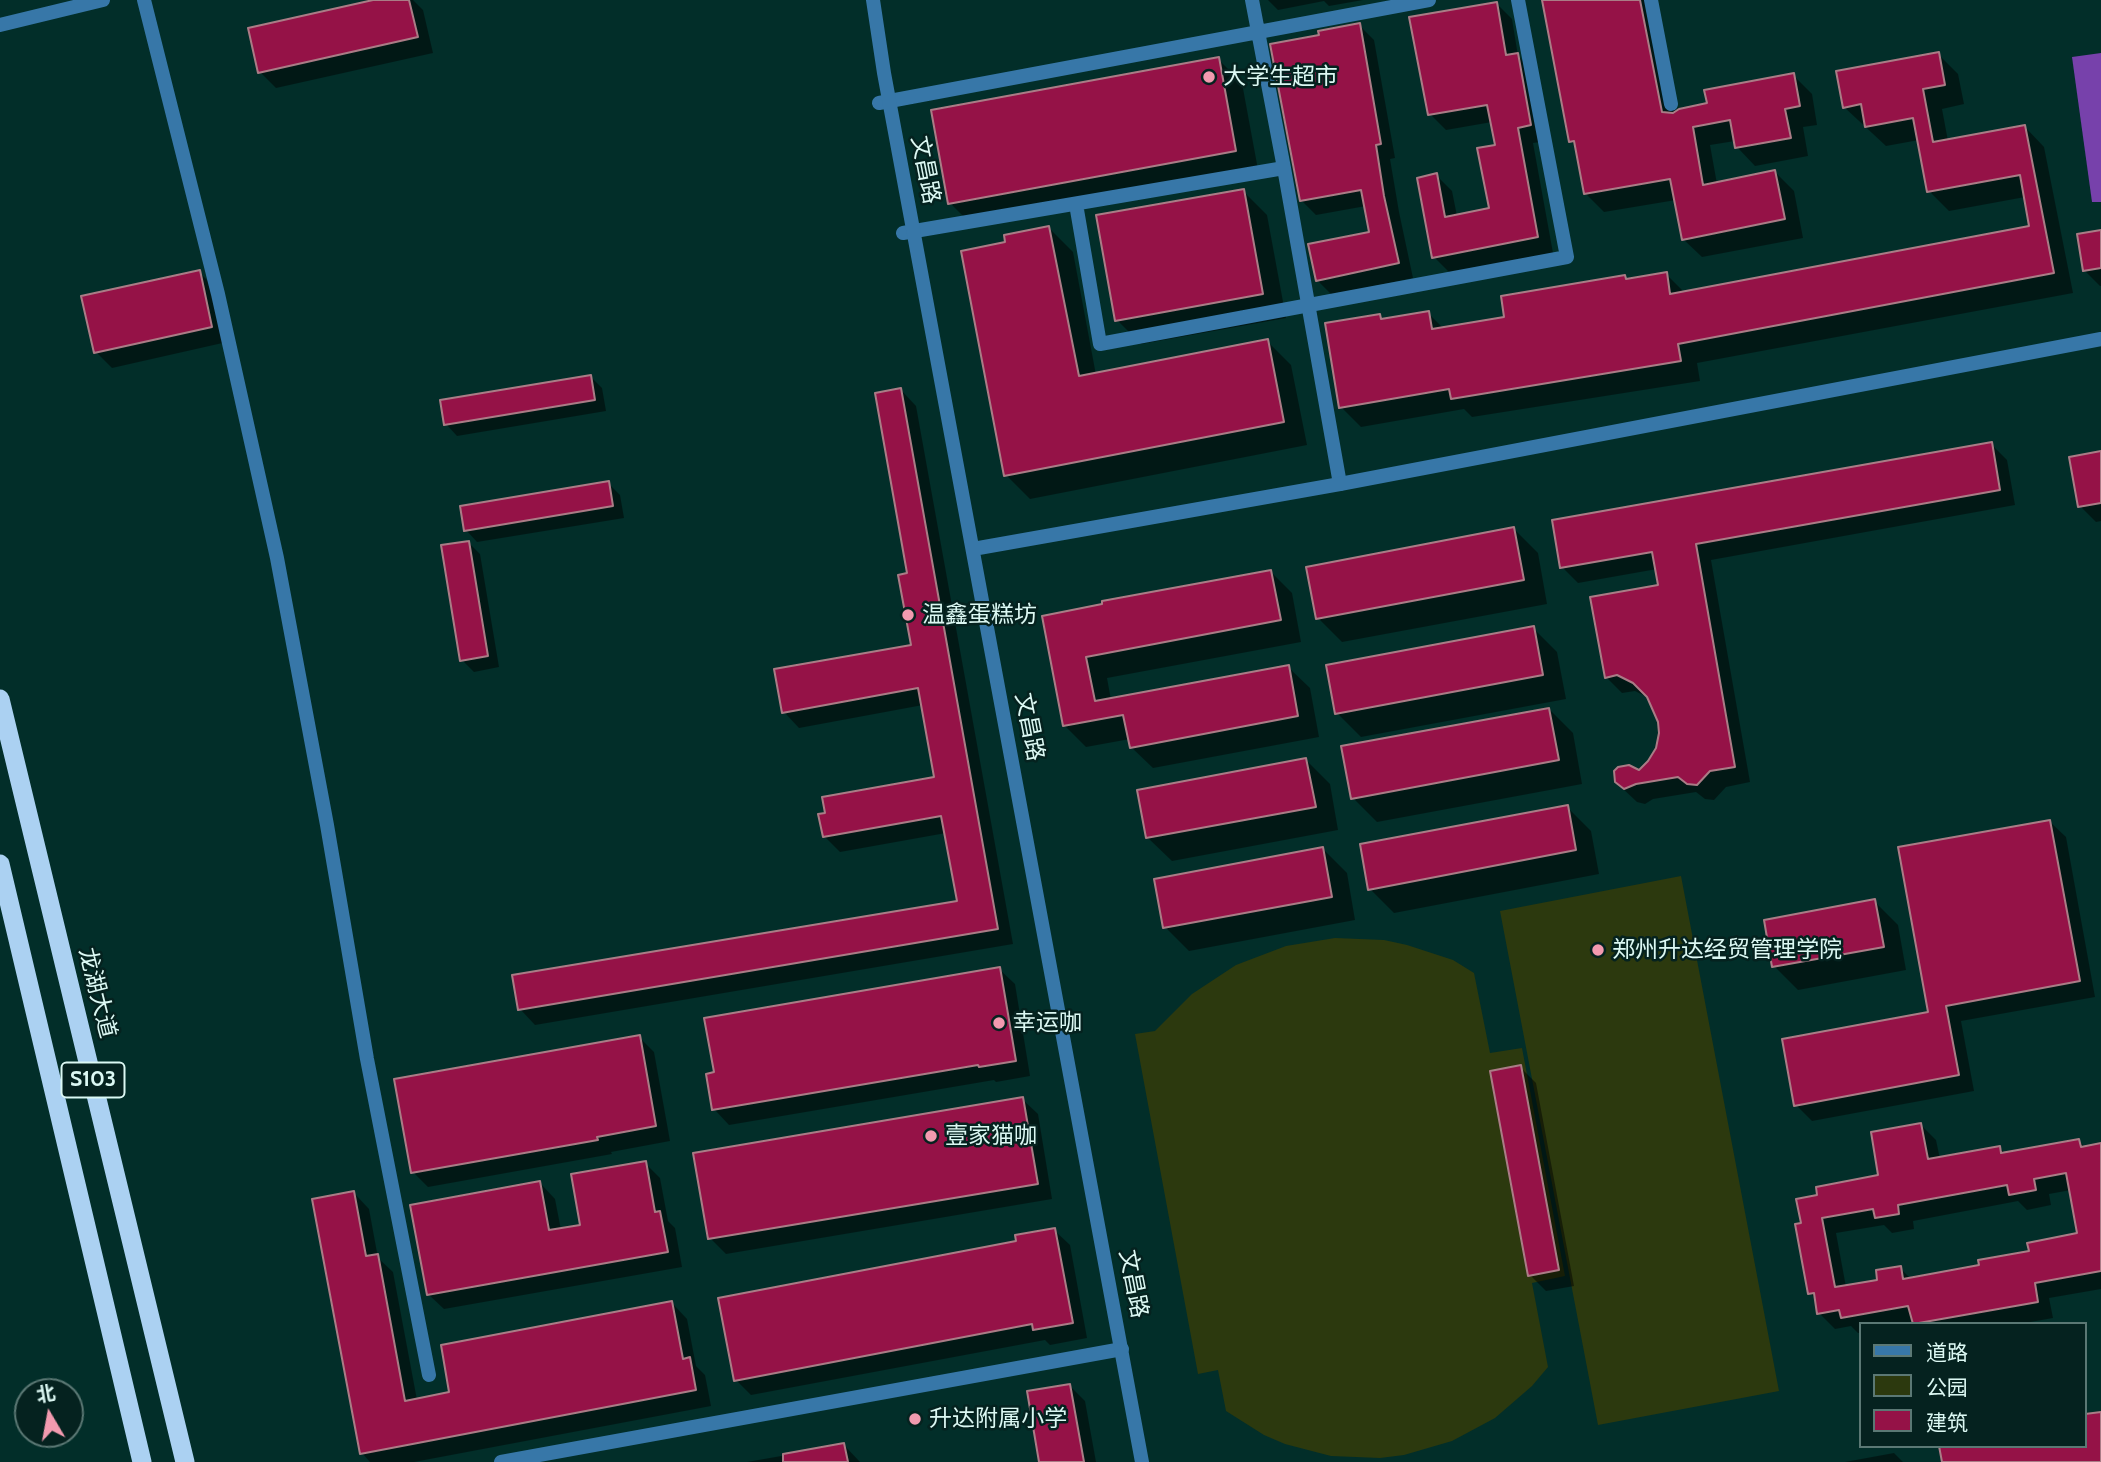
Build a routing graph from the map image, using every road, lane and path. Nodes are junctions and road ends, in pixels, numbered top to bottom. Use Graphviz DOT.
graph roads {
  1 [pos="103,0"];
  2 [pos="144,0"];
  3 [pos="873,0"];
  4 [pos="1252,0"];
  5 [pos="1429,0"];
  6 [pos="1518,0"];
  7 [pos="1651,0"];
  8 [pos="1379,5"];
  9 [pos="0,25"];
  10 [pos="1258,33"];
  11 [pos="884,102"];
  12 [pos="1671,104"];
  13 [pos="1284,168"];
  14 [pos="1076,204"];
  15 [pos="908,232"];
  16 [pos="1307,306"];
  17 [pos="2101,339"];
  18 [pos="1340,484"];
  19 [pos="973,549"];
  20 [pos="0,699"];
  21 [pos="0,864"];
  22 [pos="1122,1349"];
  23 [pos="429,1375"];
  24 [pos="142,1462"];
  25 [pos="186,1462"];
  26 [pos="501,1462"];
  27 [pos="1142,1462"];
  1 -- 9 [label="street"];
  2 -- 23 [label="street"];
  3 -- 11 [label="street, 文昌路"];
  4 -- 10 [label="street"];
  5 -- 8 [label="street"];
  6 -- 16 [label="street"];
  7 -- 12 [label="street"];
  8 -- 10 [label="street"];
  10 -- 11 [label="street"];
  10 -- 13 [label="street"];
  11 -- 15 [label="street, 文昌路"];
  13 -- 14 [label="street"];
  13 -- 16 [label="street"];
  14 -- 15 [label="street"];
  14 -- 16 [label="street"];
  15 -- 19 [label="street, 文昌路"];
  16 -- 18 [label="street"];
  17 -- 18 [label="street"];
  18 -- 19 [label="street"];
  19 -- 22 [label="street, 文昌路"];
  20 -- 25 [label="highway, 龙湖大道 / S103"];
  21 -- 24 [label="highway, S103"];
  22 -- 26 [label="street"];
  22 -- 27 [label="street, 文昌路"];
}
